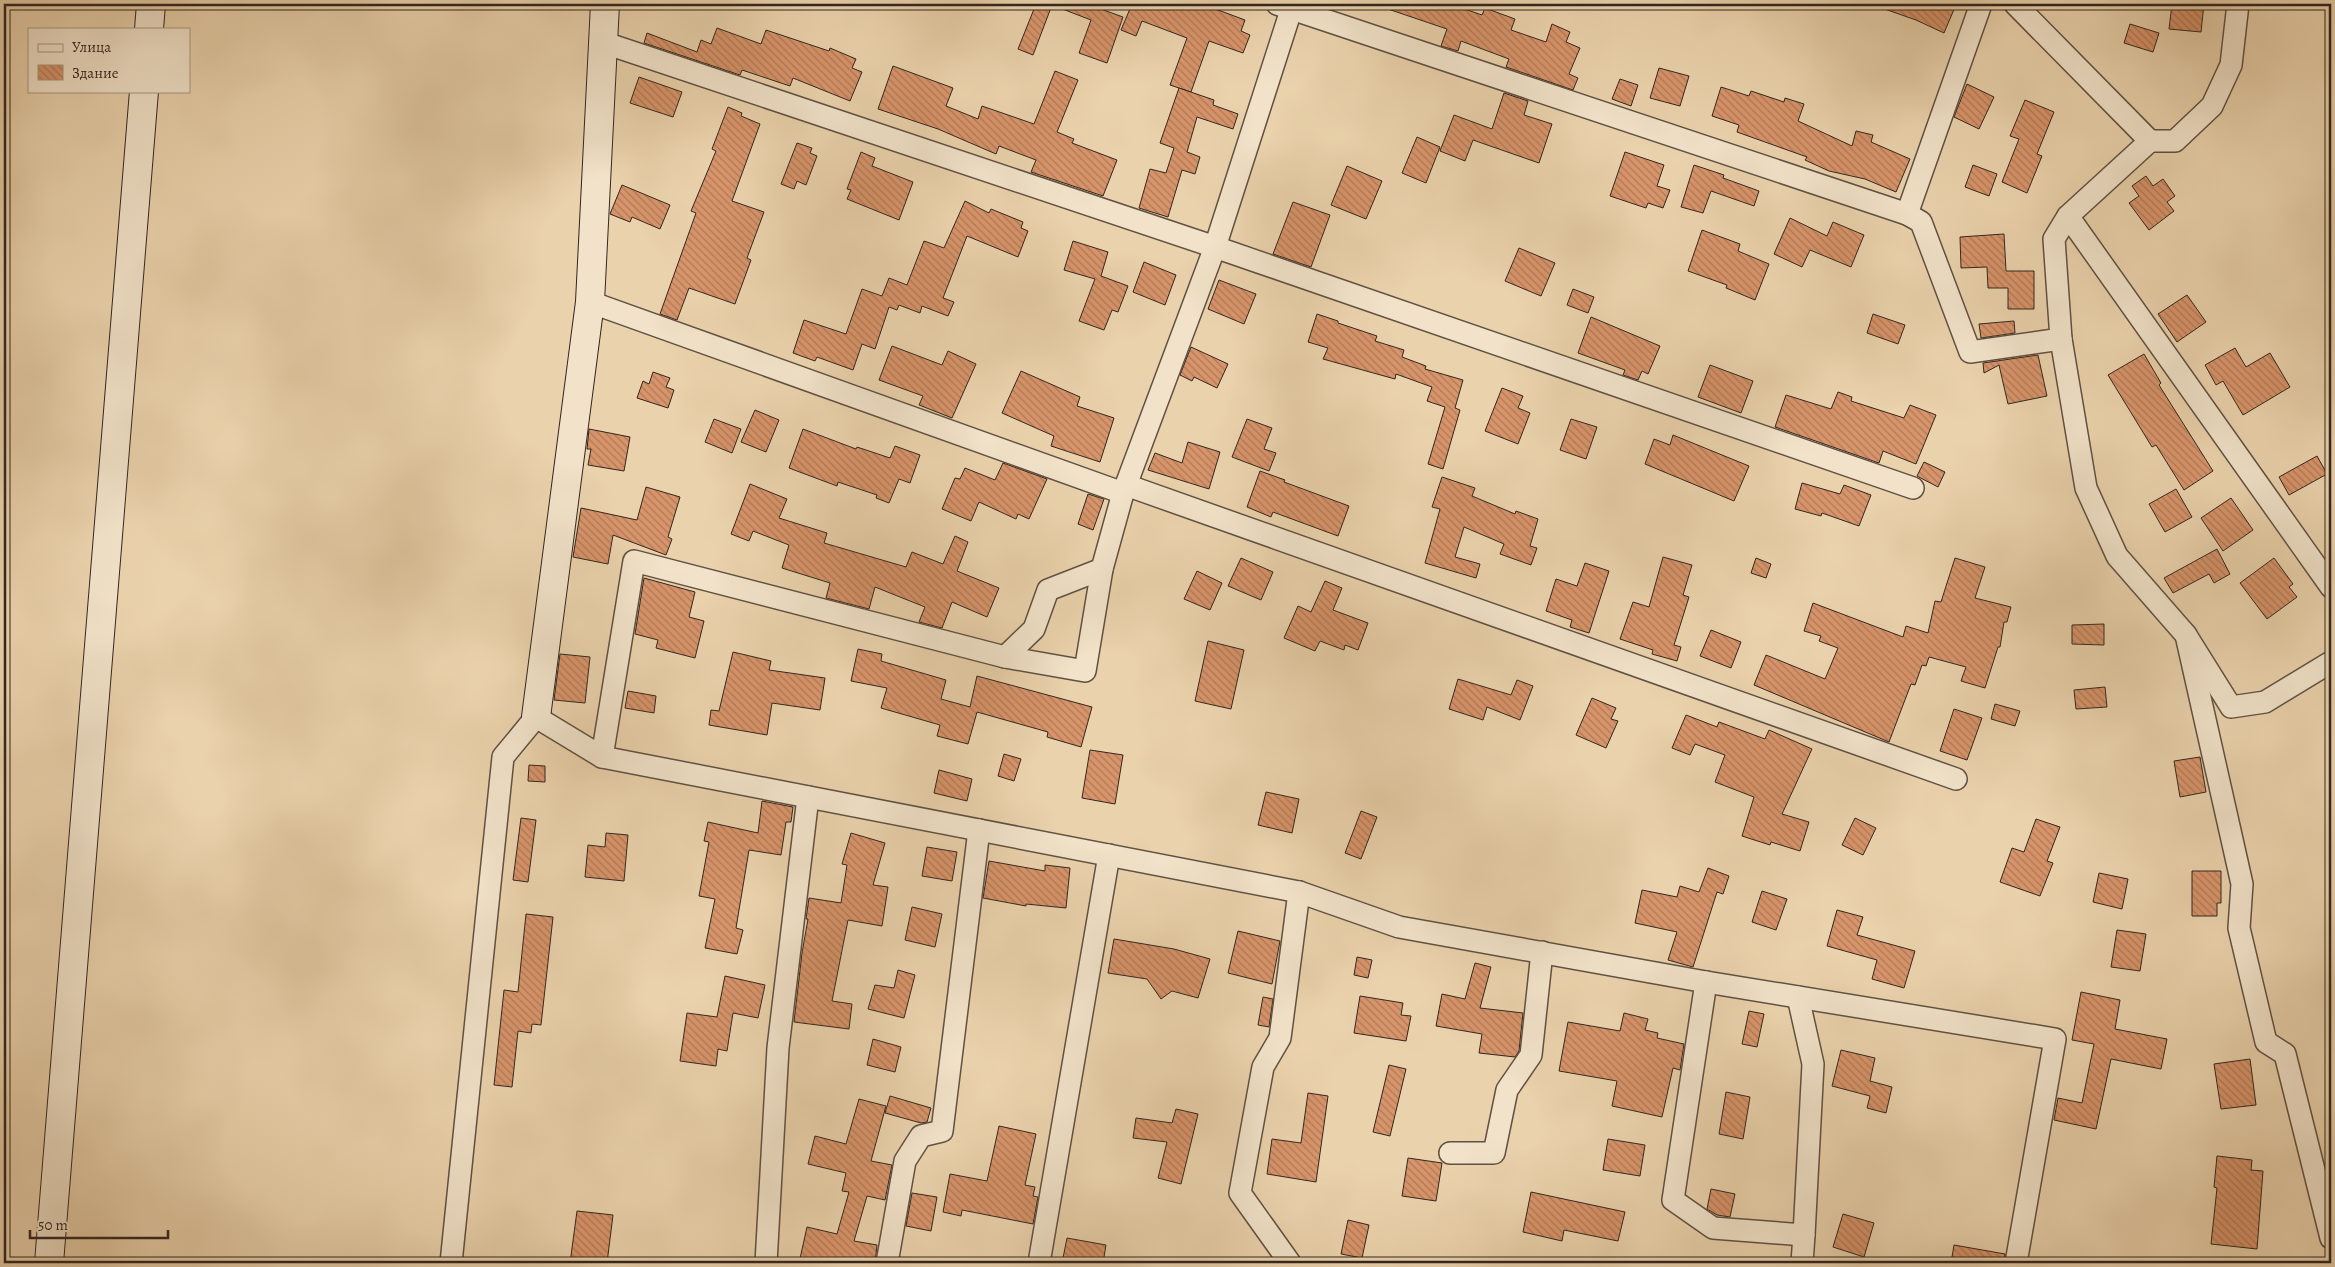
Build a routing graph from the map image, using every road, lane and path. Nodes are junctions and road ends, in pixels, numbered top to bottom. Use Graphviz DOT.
graph roads {
  1 [pos="151,4"];
  2 [pos="605,4"];
  3 [pos="1981,4"];
  4 [pos="2015,4"];
  5 [pos="2238,4"];
  6 [pos="1287,5"];
  7 [pos="149,28"];
  8 [pos="602,42"];
  9 [pos="144,92"];
  10 [pos="2150,141"];
  11 [pos="1907,214"];
  12 [pos="2068,216"];
  13 [pos="1215,247"];
  14 [pos="590,302"];
  15 [pos="2061,339"];
  16 [pos="1913,488"];
  17 [pos="1125,489"];
  18 [pos="1102,569"];
  19 [pos="2331,587"];
  20 [pos="2186,635"];
  21 [pos="1005,656"];
  22 [pos="2331,662"];
  23 [pos="536,717"];
  24 [pos="602,757"];
  25 [pos="1956,779"];
  26 [pos="808,797"];
  27 [pos="979,830"];
  28 [pos="1109,855"];
  29 [pos="1299,892"];
  30 [pos="1542,952"];
  31 [pos="1706,982"];
  32 [pos="1798,997"];
  33 [pos="1450,1153"];
  34 [pos="1804,1235"];
  35 [pos="2331,1238"];
  36 [pos="49,1263"];
  37 [pos="451,1263"];
  38 [pos="766,1263"];
  39 [pos="887,1263"];
  40 [pos="1039,1263"];
  41 [pos="1290,1263"];
  42 [pos="1802,1263"];
  43 [pos="2016,1263"];
  1 -- 7 [label="street"];
  2 -- 8 [label="street"];
  3 -- 11 [label="street"];
  4 -- 10 [label="street"];
  5 -- 10 [label="street"];
  6 -- 11 [label="street"];
  6 -- 13 [label="street"];
  8 -- 13 [label="street"];
  8 -- 14 [label="street"];
  9 -- 36 [label="street"];
  10 -- 12 [label="street"];
  11 -- 15 [label="street"];
  12 -- 15 [label="street"];
  12 -- 19 [label="street"];
  13 -- 16 [label="street"];
  13 -- 17 [label="street"];
  14 -- 17 [label="street"];
  14 -- 23 [label="street"];
  15 -- 20 [label="street"];
  17 -- 18 [label="street"];
  17 -- 25 [label="street"];
  18 -- 21 [label="street"];
  18 -- 21 [label="street"];
  20 -- 22 [label="street"];
  20 -- 35 [label="street"];
  21 -- 24 [label="street"];
  23 -- 24 [label="street"];
  23 -- 37 [label="street"];
  24 -- 26 [label="street"];
  26 -- 27 [label="street"];
  26 -- 38 [label="street"];
  27 -- 28 [label="street"];
  27 -- 39 [label="street"];
  28 -- 29 [label="street"];
  28 -- 40 [label="street"];
  29 -- 30 [label="street"];
  29 -- 41 [label="street"];
  30 -- 31 [label="street"];
  30 -- 33 [label="street"];
  31 -- 32 [label="street"];
  31 -- 34 [label="street"];
  32 -- 34 [label="street"];
  32 -- 43 [label="street"];
  34 -- 42 [label="street"];
}
